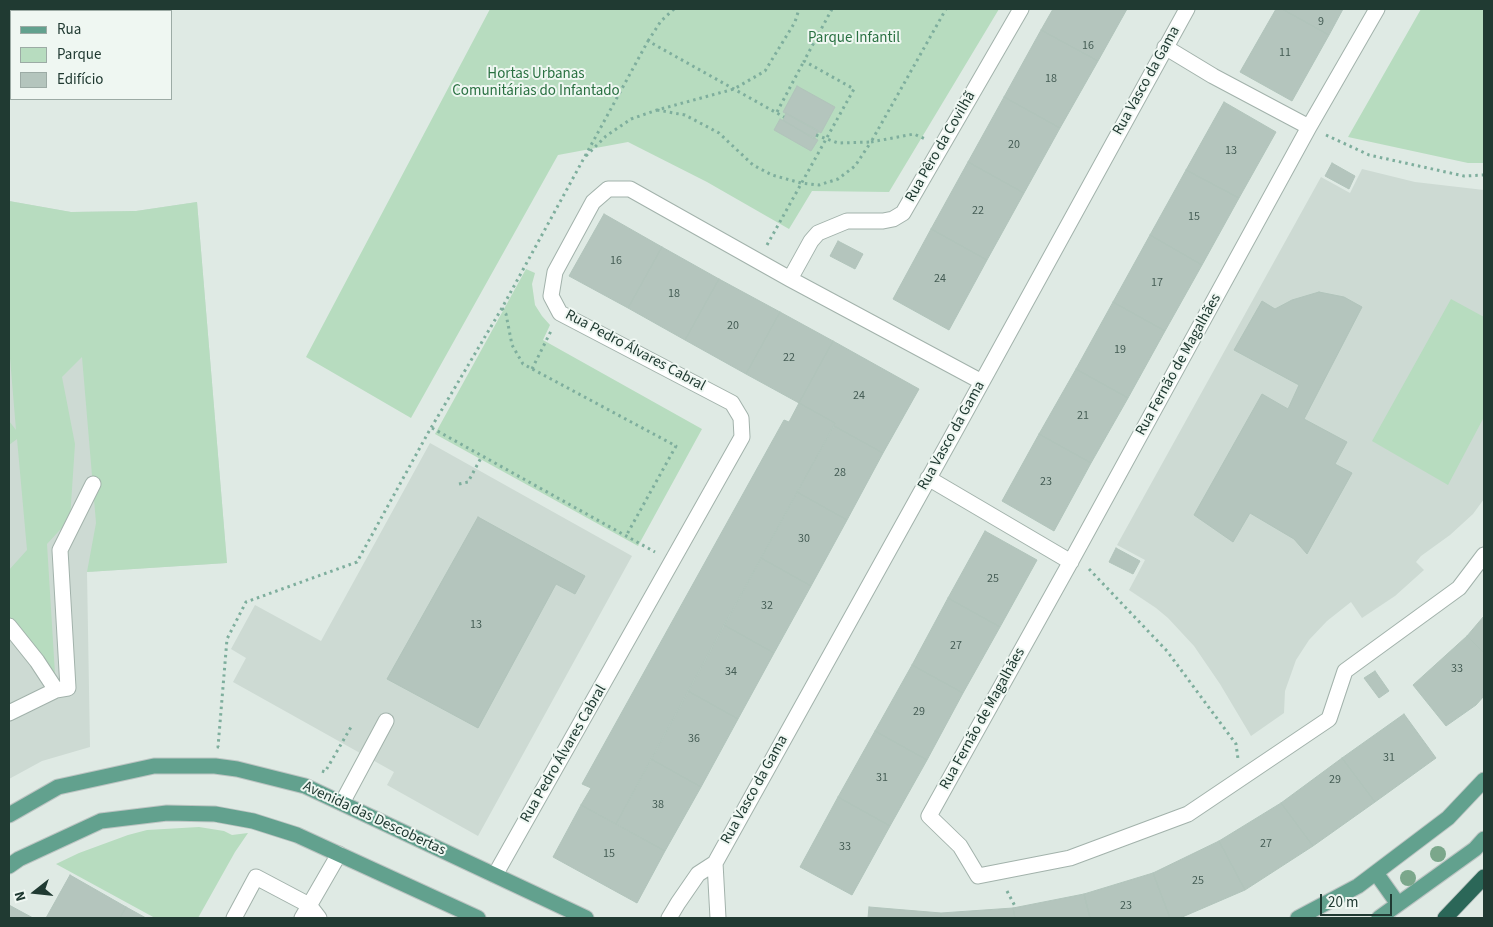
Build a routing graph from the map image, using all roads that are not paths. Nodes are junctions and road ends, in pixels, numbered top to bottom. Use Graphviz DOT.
graph roads {
  1 [pos="1021,9"];
  2 [pos="1187,9"];
  3 [pos="1377,9"];
  4 [pos="1165,47"];
  5 [pos="1309,127"];
  6 [pos="790,278"];
  7 [pos="982,382"];
  8 [pos="928,478"];
  9 [pos="93,484"];
  10 [pos="1484,555"];
  11 [pos="1073,558"];
  12 [pos="9,626"];
  13 [pos="56,690"];
  14 [pos="9,713"];
  15 [pos="386,721"];
  16 [pos="1484,780"];
  17 [pos="342,803"];
  18 [pos="9,815"];
  19 [pos="1484,839"];
  20 [pos="339,854"];
  21 [pos="715,863"];
  22 [pos="9,866"];
  23 [pos="1376,873"];
  24 [pos="495,875"];
  25 [pos="1484,877"];
  26 [pos="1398,904"];
  27 [pos="305,912"];
  28 [pos="234,918"];
  29 [pos="319,918"];
  30 [pos="478,918"];
  31 [pos="586,918"];
  32 [pos="669,918"];
  33 [pos="718,918"];
  34 [pos="1298,918"];
  35 [pos="1379,918"];
  36 [pos="1445,918"];
  1 -- 6 [label="street, Rua Pêro da Covilhã"];
  2 -- 4 [label="street, Rua Vasco da Gama"];
  3 -- 5 [label="street, Rua Fernão de Magalhães"];
  4 -- 5 [label="street"];
  4 -- 7 [label="street, Rua Vasco da Gama"];
  5 -- 11 [label="street, Rua Fernão de Magalhães"];
  6 -- 7 [label="street, Rua Pedro Álvares Cabral"];
  6 -- 24 [label="street, Rua Pedro Álvares Cabral"];
  7 -- 8 [label="street, Rua Vasco da Gama"];
  8 -- 11 [label="street"];
  8 -- 21 [label="street, Rua Vasco da Gama"];
  9 -- 13 [label="street"];
  10 -- 11 [label="street, Rua Fernão de Magalhães"];
  12 -- 13 [label="street"];
  13 -- 14 [label="street"];
  15 -- 17 [label="street"];
  16 -- 23 [label="main road"];
  17 -- 18 [label="main road, Avenida das Descobertas"];
  17 -- 24 [label="main road, Avenida das Descobertas"];
  19 -- 26 [label="main road"];
  20 -- 22 [label="main road"];
  20 -- 27 [label="street"];
  20 -- 30 [label="main road"];
  21 -- 32 [label="street, Rua Vasco da Gama"];
  21 -- 33 [label="street, Rua Vasco da Gama"];
  23 -- 26 [label="main road"];
  23 -- 34 [label="main road"];
  24 -- 31 [label="main road, Avenida das Descobertas"];
  25 -- 36 [label="highway"];
  26 -- 35 [label="main road"];
  27 -- 28 [label="street"];
  27 -- 29 [label="street"];
}
